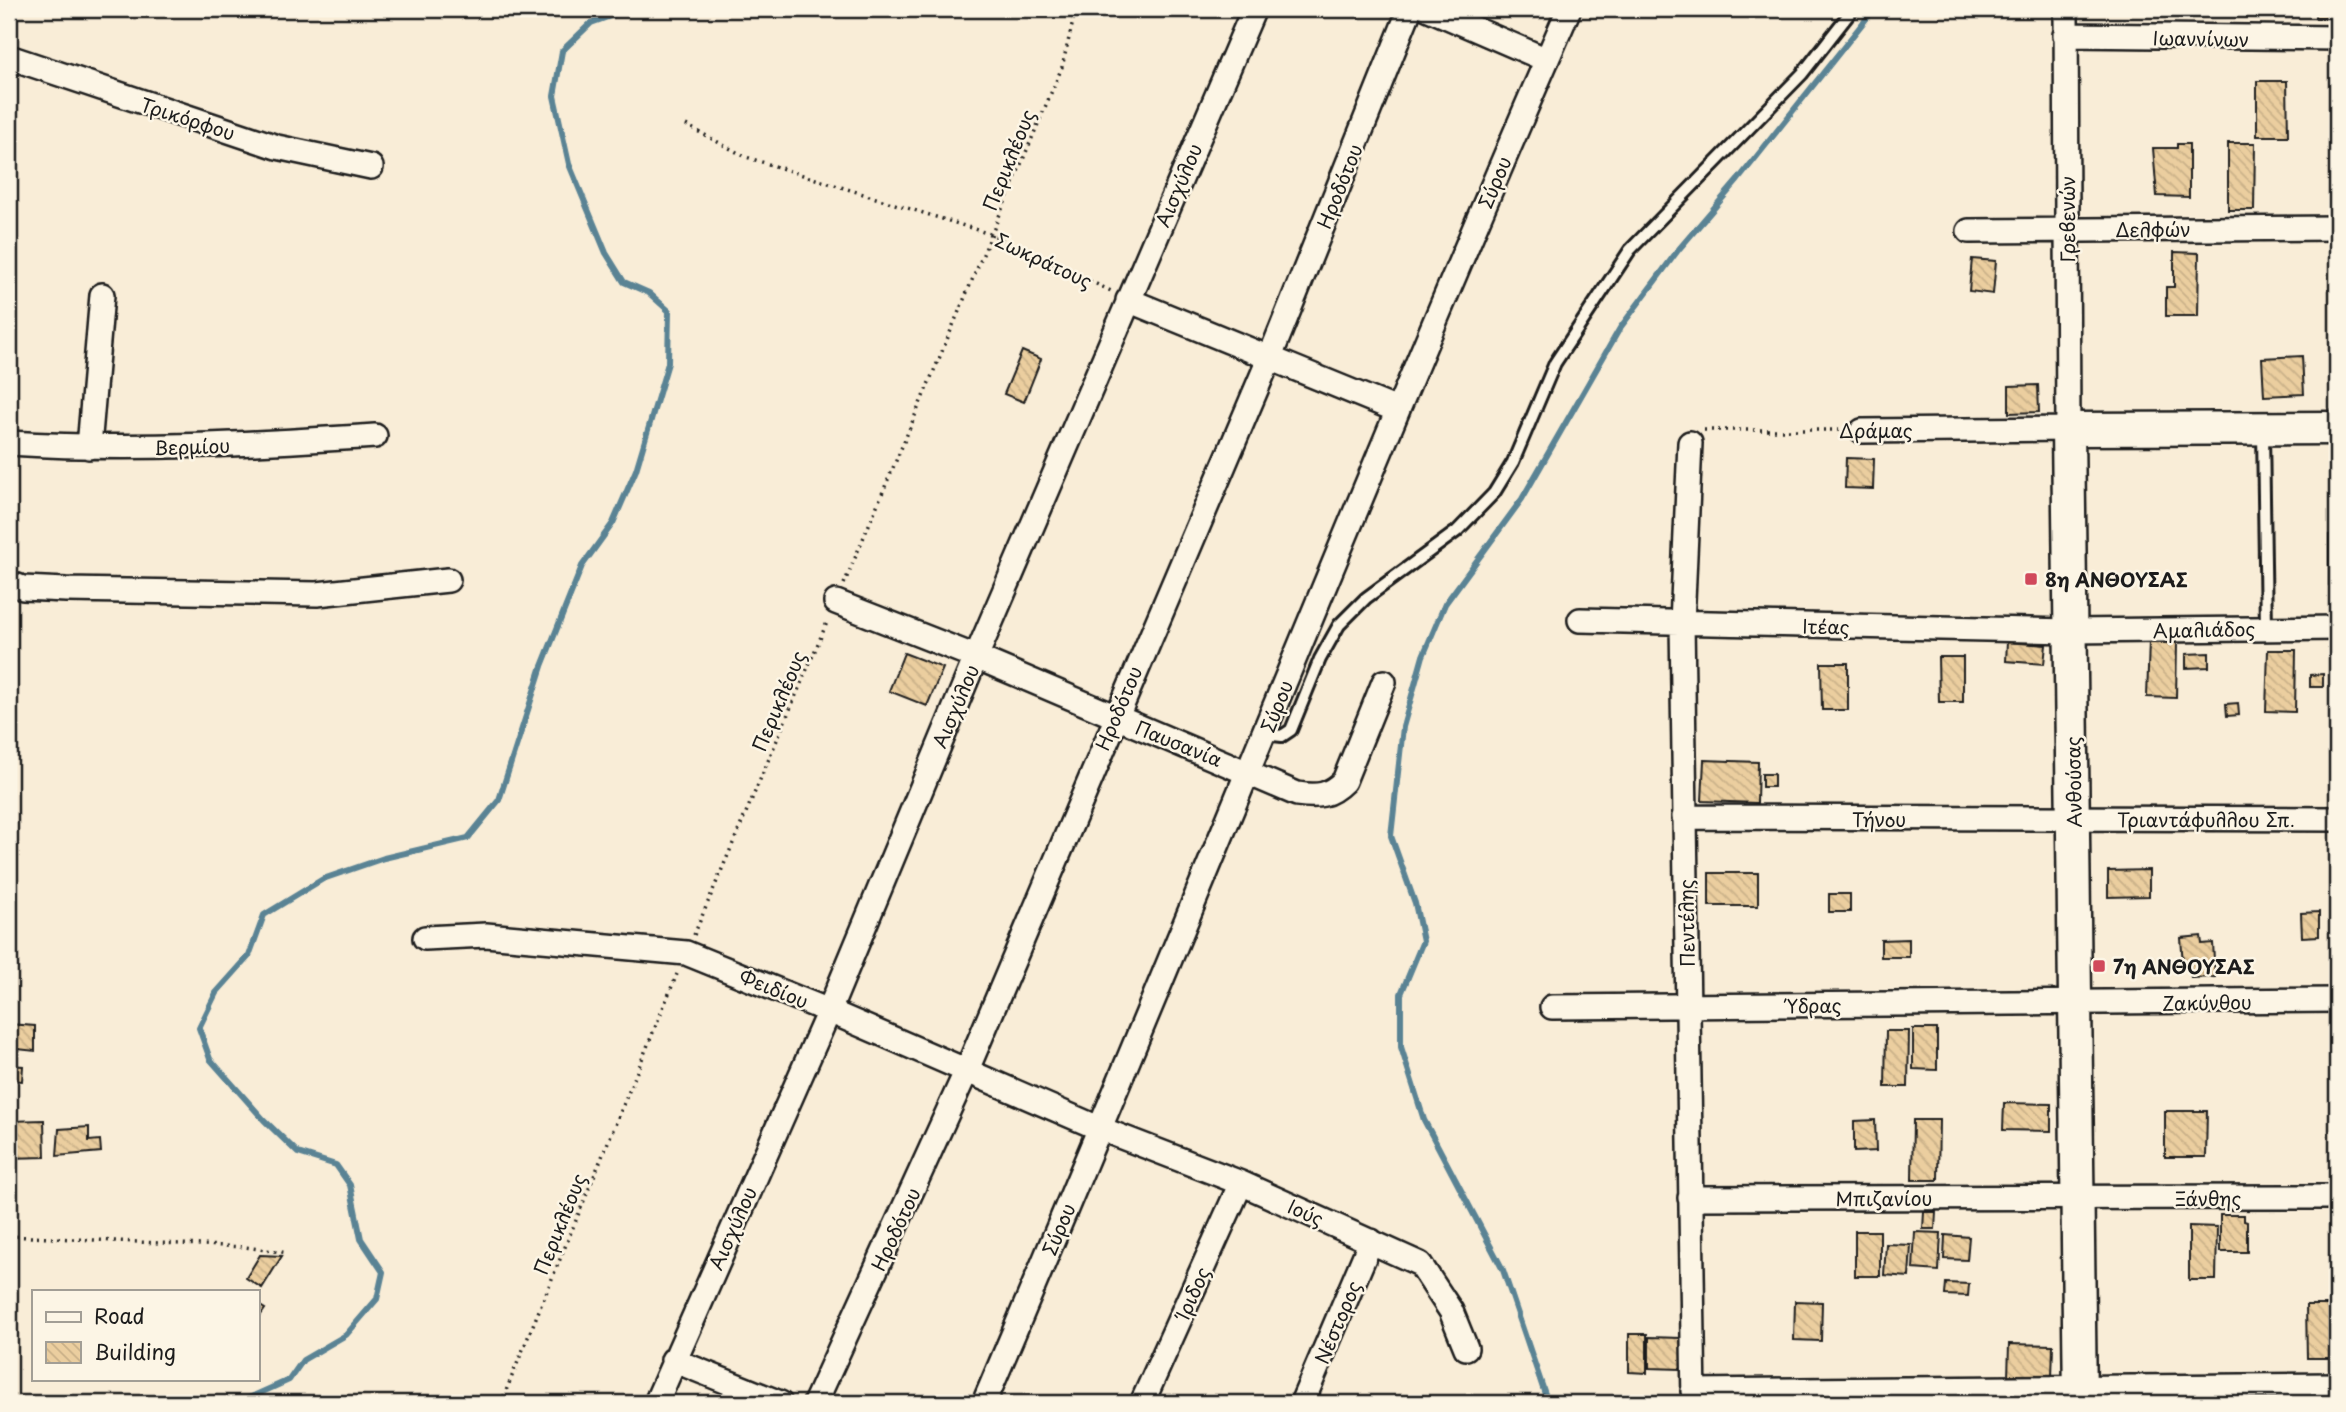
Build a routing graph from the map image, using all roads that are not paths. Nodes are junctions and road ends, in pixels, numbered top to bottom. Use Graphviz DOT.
graph roads {
  1 [pos="1254,9"];
  2 [pos="1410,9"];
  3 [pos="1429,9"];
  4 [pos="1569,9"];
  5 [pos="1853,9"];
  6 [pos="2066,9"];
  7 [pos="2065,35"];
  8 [pos="2337,38"];
  9 [pos="9,57"];
  10 [pos="1547,60"];
  11 [pos="371,167"];
  12 [pos="2337,228"];
  13 [pos="2067,230"];
  14 [pos="1969,231"];
  15 [pos="102,295"];
  16 [pos="1128,300"];
  17 [pos="1270,357"];
  18 [pos="1397,410"];
  19 [pos="2263,428"];
  20 [pos="2337,428"];
  21 [pos="2068,429"];
  22 [pos="1862,431"];
  23 [pos="375,436"];
  24 [pos="9,443"];
  25 [pos="1690,443"];
  26 [pos="89,447"];
  27 [pos="448,580"];
  28 [pos="9,583"];
  29 [pos="836,602"];
  30 [pos="1580,620"];
  31 [pos="1682,623"];
  32 [pos="2337,628"];
  33 [pos="2266,629"];
  34 [pos="2071,631"];
  35 [pos="976,657"];
  36 [pos="1384,682"];
  37 [pos="1114,717"];
  38 [pos="1264,734"];
  39 [pos="1248,772"];
  40 [pos="1684,817"];
  41 [pos="2337,818"];
  42 [pos="2074,820"];
  43 [pos="425,938"];
  44 [pos="2337,1000"];
  45 [pos="2076,1003"];
  46 [pos="1687,1006"];
  47 [pos="1552,1007"];
  48 [pos="829,1011"];
  49 [pos="966,1072"];
  50 [pos="1101,1129"];
  51 [pos="1241,1182"];
  52 [pos="2337,1197"];
  53 [pos="1690,1198"];
  54 [pos="2078,1198"];
  55 [pos="1371,1241"];
  56 [pos="1466,1348"];
  57 [pos="673,1360"];
  58 [pos="2337,1385"];
  59 [pos="2080,1395"];
  60 [pos="1694,1397"];
  61 [pos="656,1403"];
  62 [pos="780,1403"];
  63 [pos="815,1403"];
  64 [pos="984,1403"];
  65 [pos="1142,1403"];
  66 [pos="1302,1403"];
  1 -- 16 [label="street, Αισχύλου"];
  2 -- 17 [label="street, Ηροδότου"];
  3 -- 10 [label="street"];
  4 -- 10 [label="street, Σύρου"];
  5 -- 38 [label="lane"];
  6 -- 7 [label="street, Γρεβενών"];
  7 -- 8 [label="street, Ιωαννίνων"];
  7 -- 13 [label="street, Γρεβενών"];
  9 -- 11 [label="street, Τρικόρφου"];
  10 -- 18 [label="street, Σύρου"];
  12 -- 13 [label="street, Δελφών"];
  13 -- 14 [label="street, Δελφών"];
  13 -- 21 [label="street, Γρεβενών"];
  15 -- 26 [label="street"];
  16 -- 17 [label="street"];
  16 -- 35 [label="street, Αισχύλου"];
  17 -- 18 [label="street"];
  17 -- 37 [label="street, Ηροδότου"];
  18 -- 38 [label="street, Σύρου"];
  19 -- 20 [label="street"];
  19 -- 21 [label="street"];
  19 -- 33 [label="lane"];
  21 -- 22 [label="street, Δράμας"];
  21 -- 34 [label="street, Ανθούσας"];
  23 -- 26 [label="street, Βερμίου"];
  24 -- 26 [label="street, Βερμίου"];
  25 -- 31 [label="street, Πεντέλης"];
  27 -- 28 [label="street"];
  29 -- 35 [label="street, Παυσανία"];
  30 -- 31 [label="street, Ιτέας"];
  31 -- 34 [label="street, Ιτέας"];
  31 -- 40 [label="street, Πεντέλης"];
  32 -- 33 [label="street, Αμαλιάδος"];
  33 -- 34 [label="street, Αμαλιάδος"];
  34 -- 42 [label="street, Ανθούσας"];
  35 -- 37 [label="street, Παυσανία"];
  35 -- 48 [label="street, Αισχύλου"];
  36 -- 39 [label="street, Παυσανία"];
  37 -- 39 [label="street, Παυσανία"];
  37 -- 49 [label="street, Ηροδότου"];
  38 -- 39 [label="street, Σύρου"];
  39 -- 50 [label="street, Σύρου"];
  40 -- 42 [label="street, Τήνου"];
  40 -- 46 [label="street, Πεντέλης"];
  41 -- 42 [label="street, Τριαντάφυλλου Σπ."];
  42 -- 45 [label="street, Ανθούσας"];
  43 -- 48 [label="street, Φειδίου"];
  44 -- 45 [label="street, Ζακύνθου"];
  45 -- 46 [label="street, Ύδρας"];
  45 -- 54 [label="street, Ανθούσας"];
  46 -- 47 [label="street, Ύδρας"];
  46 -- 53 [label="street, Πεντέλης"];
  48 -- 49 [label="street, Φειδίου"];
  48 -- 57 [label="street, Αισχύλου"];
  49 -- 50 [label="street, Φειδίου"];
  49 -- 63 [label="street, Ηροδότου"];
  50 -- 51 [label="street, Ιούς"];
  50 -- 64 [label="street, Σύρου"];
  51 -- 55 [label="street, Ιούς"];
  51 -- 65 [label="street, Ίριδος"];
  52 -- 54 [label="street, Ξάνθης"];
  53 -- 54 [label="street, Μπιζανίου"];
  53 -- 60 [label="street, Πεντέλης"];
  54 -- 59 [label="street, Ανθούσας"];
  55 -- 56 [label="street, Ιούς"];
  55 -- 66 [label="street, Νέστορος"];
  57 -- 61 [label="street, Αισχύλου"];
  57 -- 62 [label="street"];
  58 -- 59 [label="street"];
  59 -- 60 [label="street"];
}
